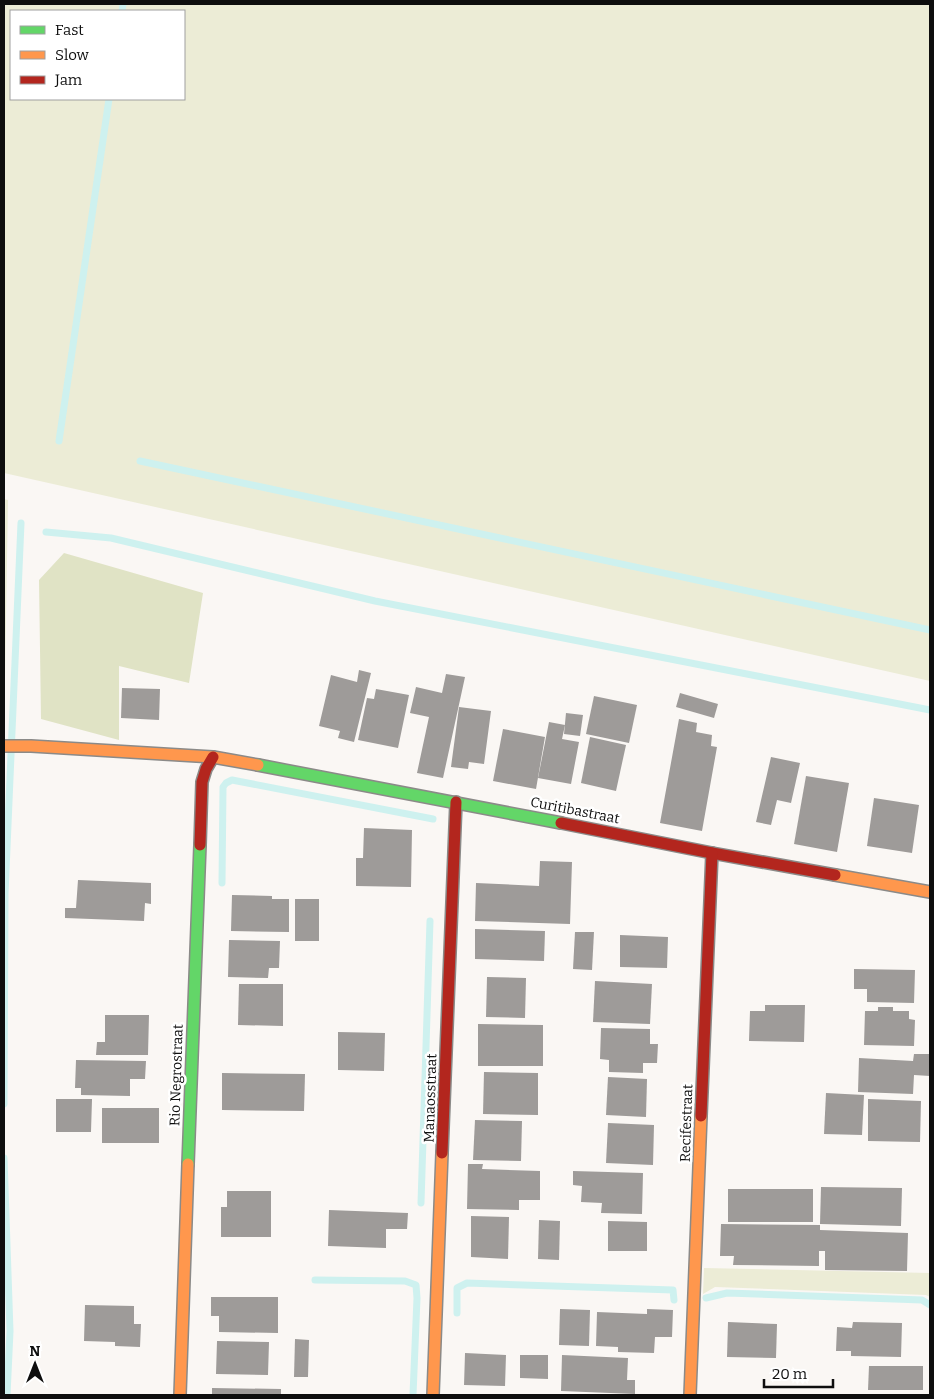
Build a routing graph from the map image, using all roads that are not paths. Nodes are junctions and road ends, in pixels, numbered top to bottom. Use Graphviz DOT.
graph roads {
  1 [pos="4,746"];
  2 [pos="213,758"];
  3 [pos="456,802"];
  4 [pos="712,853"];
  5 [pos="930,892"];
  6 [pos="180,1395"];
  7 [pos="433,1395"];
  8 [pos="690,1395"];
  1 -- 2 [label="street, Curitibastraat"];
  2 -- 3 [label="street, Curitibastraat"];
  2 -- 6 [label="street, Rio Negrostraat"];
  3 -- 4 [label="street, Curitibastraat"];
  3 -- 7 [label="street, Manaosstraat"];
  4 -- 5 [label="street, Curitibastraat"];
  4 -- 8 [label="street, Recifestraat"];
}
